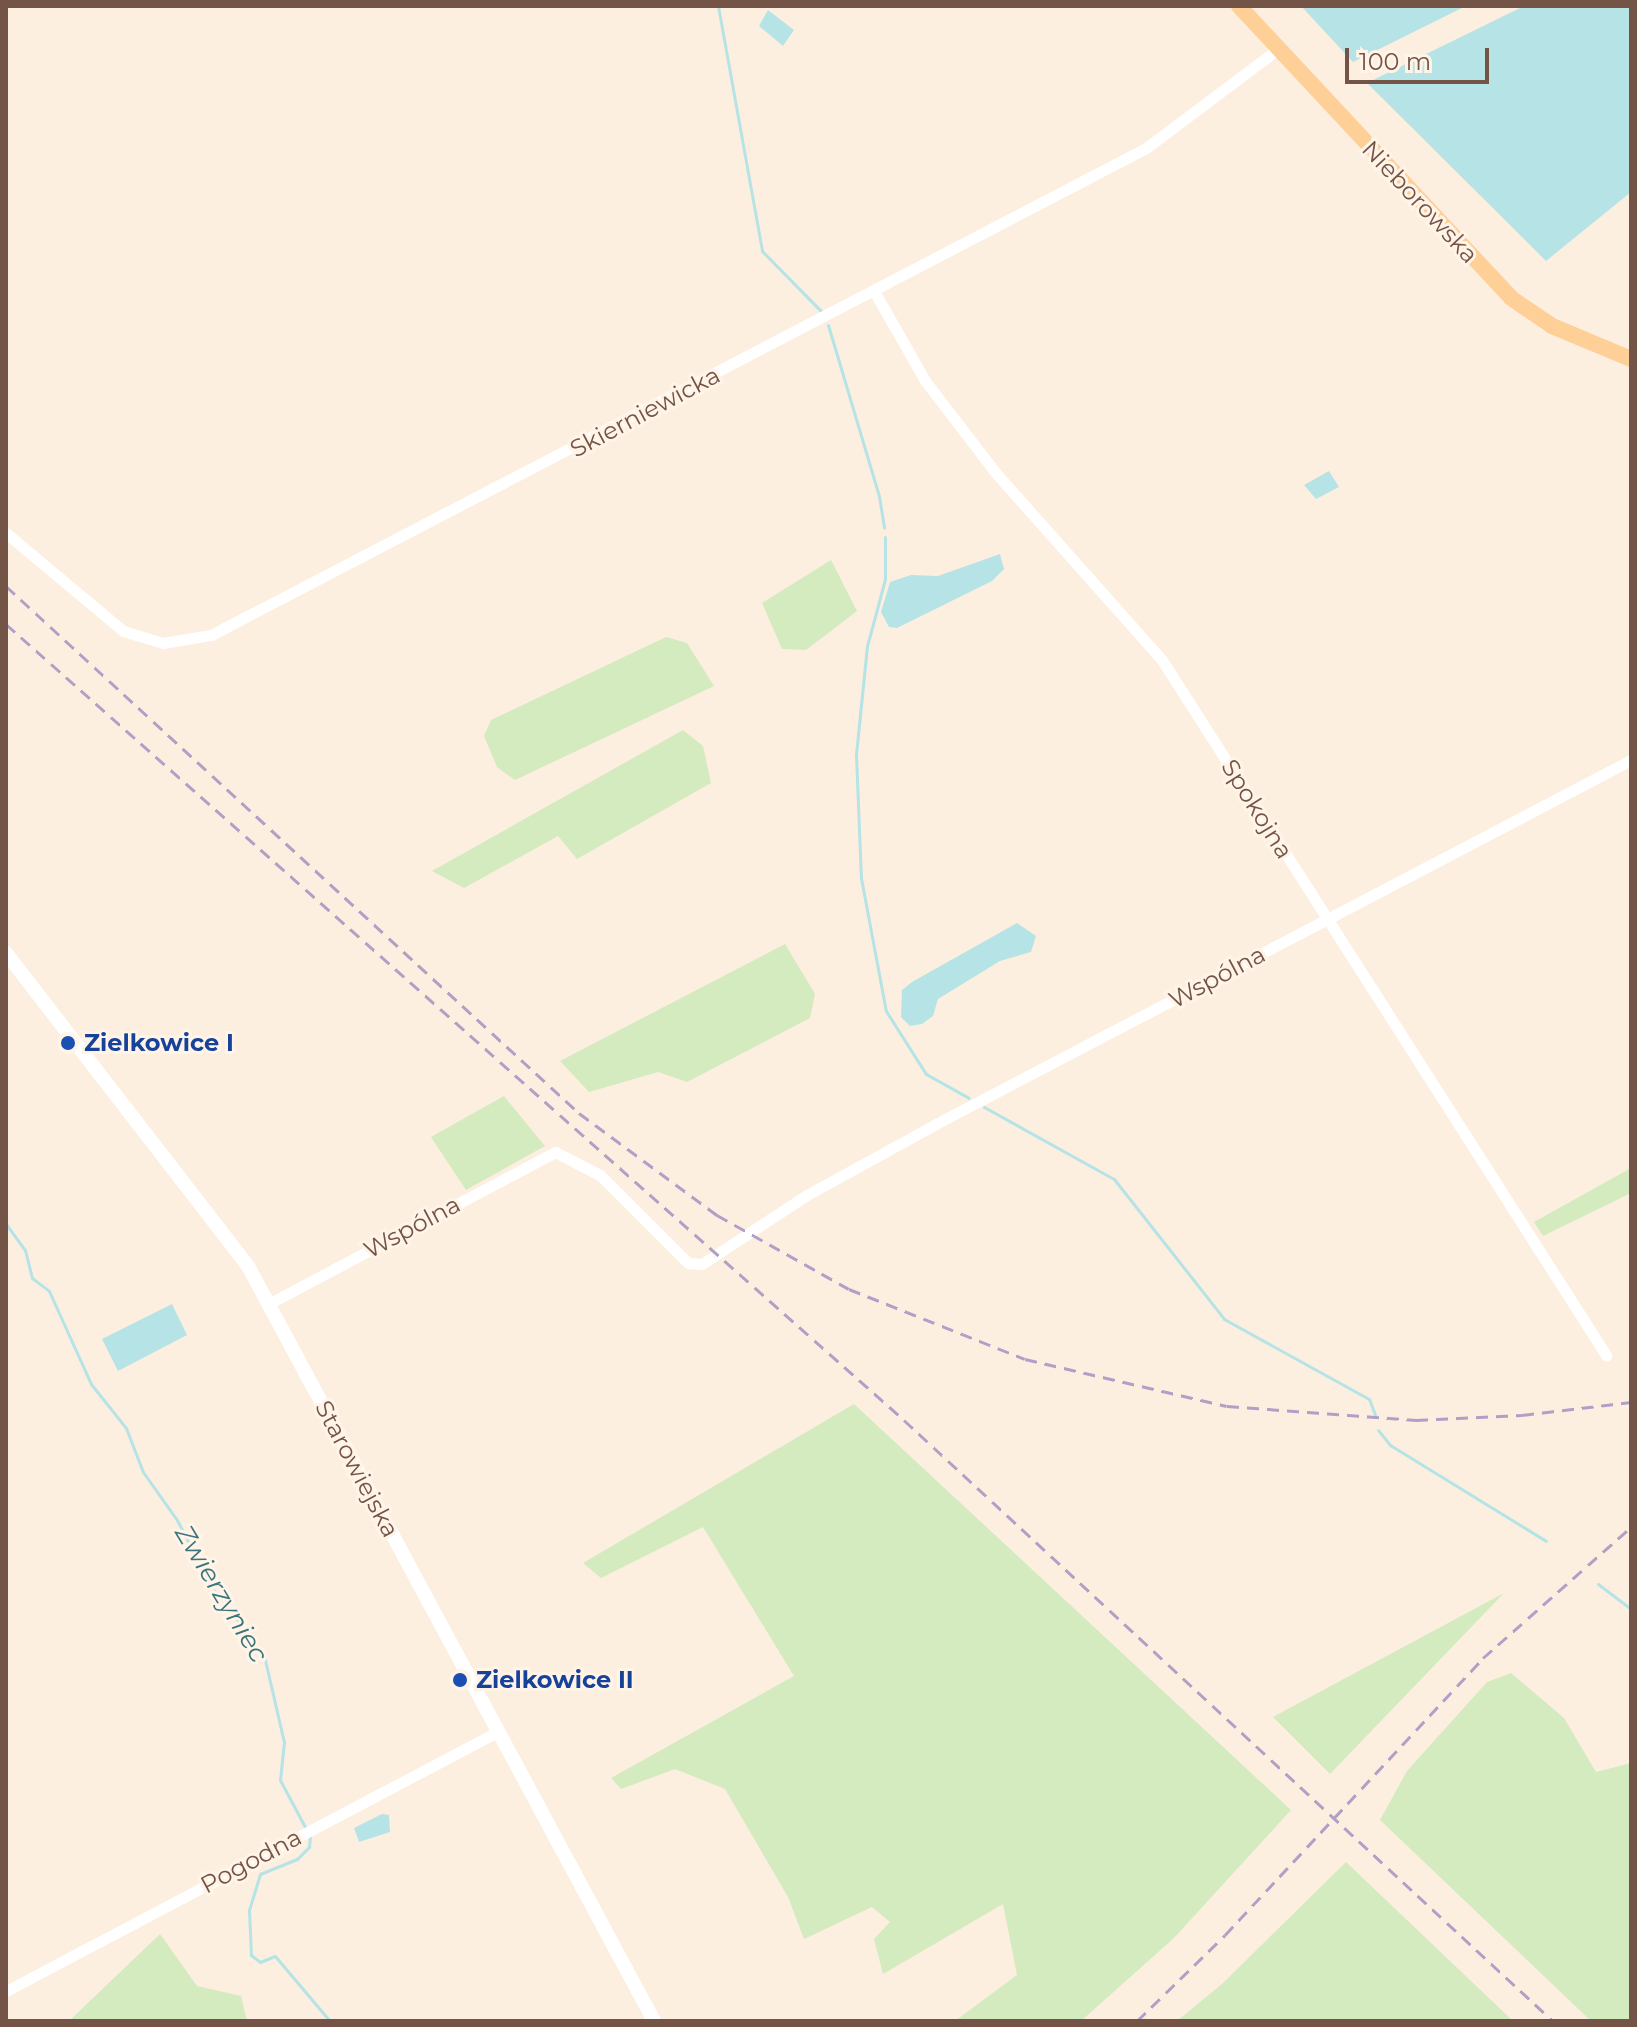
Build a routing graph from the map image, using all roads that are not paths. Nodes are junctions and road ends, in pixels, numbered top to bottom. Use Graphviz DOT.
graph roads {
  1 [pos="1239,6"];
  2 [pos="1278,49"];
  3 [pos="874,291"];
  4 [pos="1631,359"];
  5 [pos="6,533"];
  6 [pos="1631,760"];
  7 [pos="1327,918"];
  8 [pos="6,953"];
  9 [pos="270,1303"];
  10 [pos="1606,1355"];
  11 [pos="497,1732"];
  12 [pos="6,1991"];
  13 [pos="654,2021"];
  1 -- 2 [label="main road, Nieborowska"];
  2 -- 3 [label="street, Skierniewicka"];
  2 -- 4 [label="main road, Nieborowska"];
  3 -- 5 [label="street, Skierniewicka"];
  3 -- 7 [label="street, Spokojna"];
  6 -- 7 [label="street, Wspólna"];
  7 -- 9 [label="street, Wspólna"];
  7 -- 10 [label="street, Spokojna"];
  8 -- 9 [label="street, Starowiejska"];
  9 -- 11 [label="street, Starowiejska"];
  11 -- 12 [label="street, Pogodna"];
  11 -- 13 [label="street, Starowiejska"];
}
